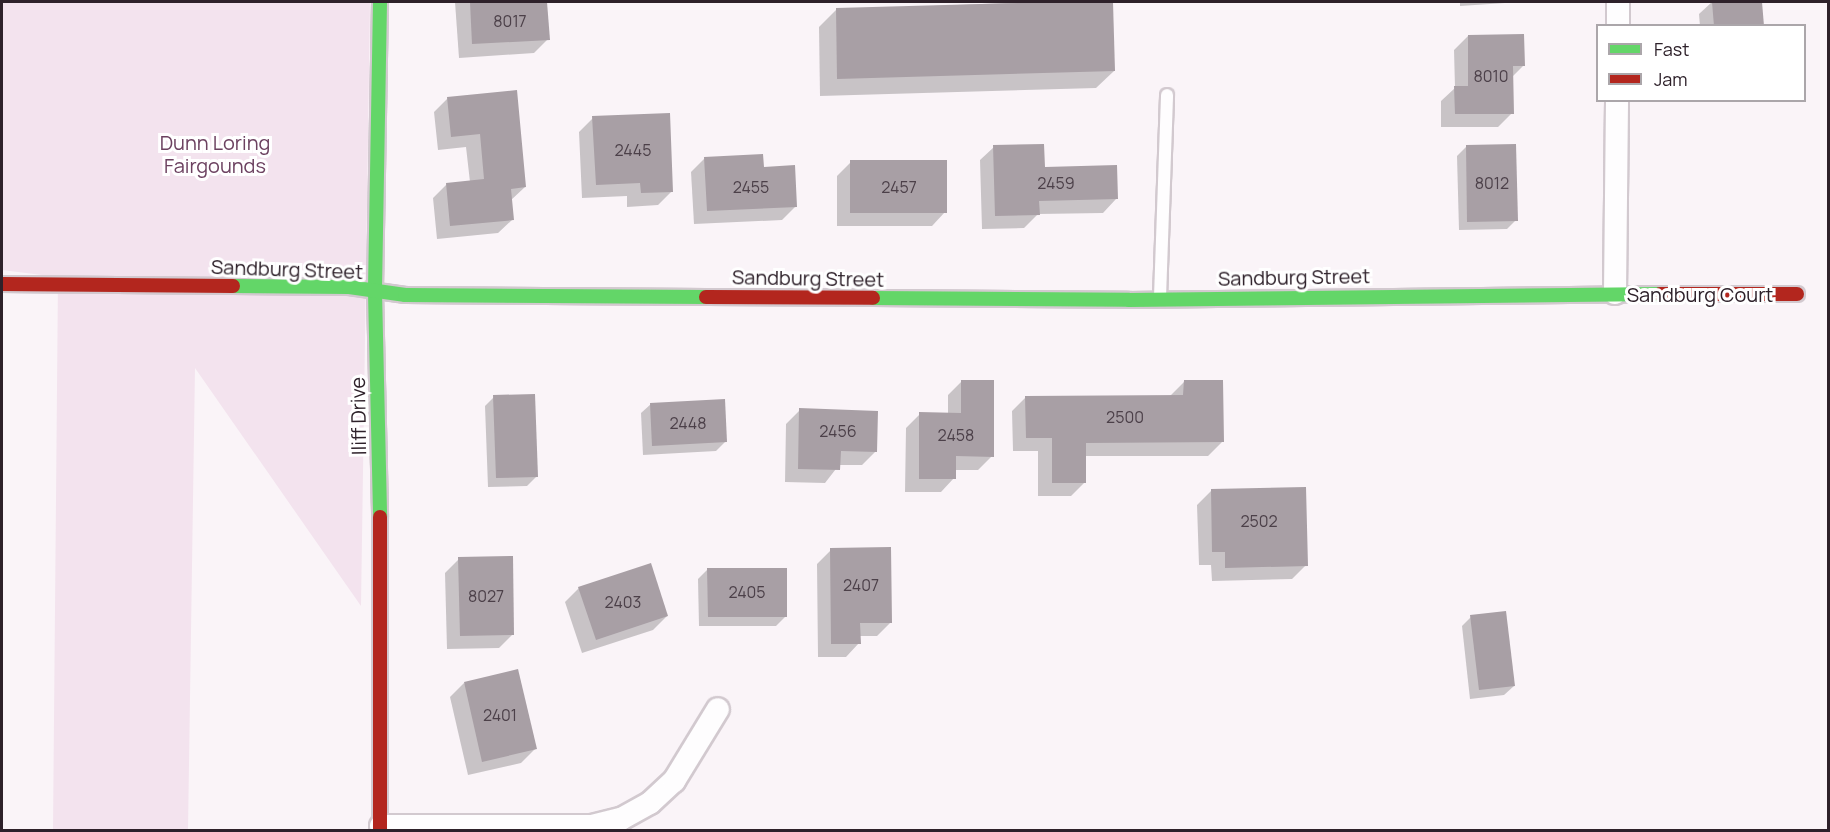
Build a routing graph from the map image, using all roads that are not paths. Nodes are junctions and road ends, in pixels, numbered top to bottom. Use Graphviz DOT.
graph roads {
  1 [pos="380,2"];
  2 [pos="1618,2"];
  3 [pos="1618,24"];
  4 [pos="1167,95"];
  5 [pos="1617,102"];
  6 [pos="2,284"];
  7 [pos="375,292"];
  8 [pos="1615,293"];
  9 [pos="1797,294"];
  10 [pos="1160,299"];
  11 [pos="718,710"];
  12 [pos="380,829"];
  1 -- 7 [label="street, Iliff Drive"];
  2 -- 3 [label="street"];
  4 -- 10 [label="lane"];
  5 -- 8 [label="street, Sandburg Court"];
  6 -- 7 [label="street, Sandburg Street"];
  7 -- 10 [label="street, Sandburg Street"];
  7 -- 12 [label="street, Iliff Drive"];
  8 -- 9 [label="street, Sandburg Court"];
  8 -- 10 [label="street, Sandburg Street"];
  11 -- 12 [label="street"];
}
